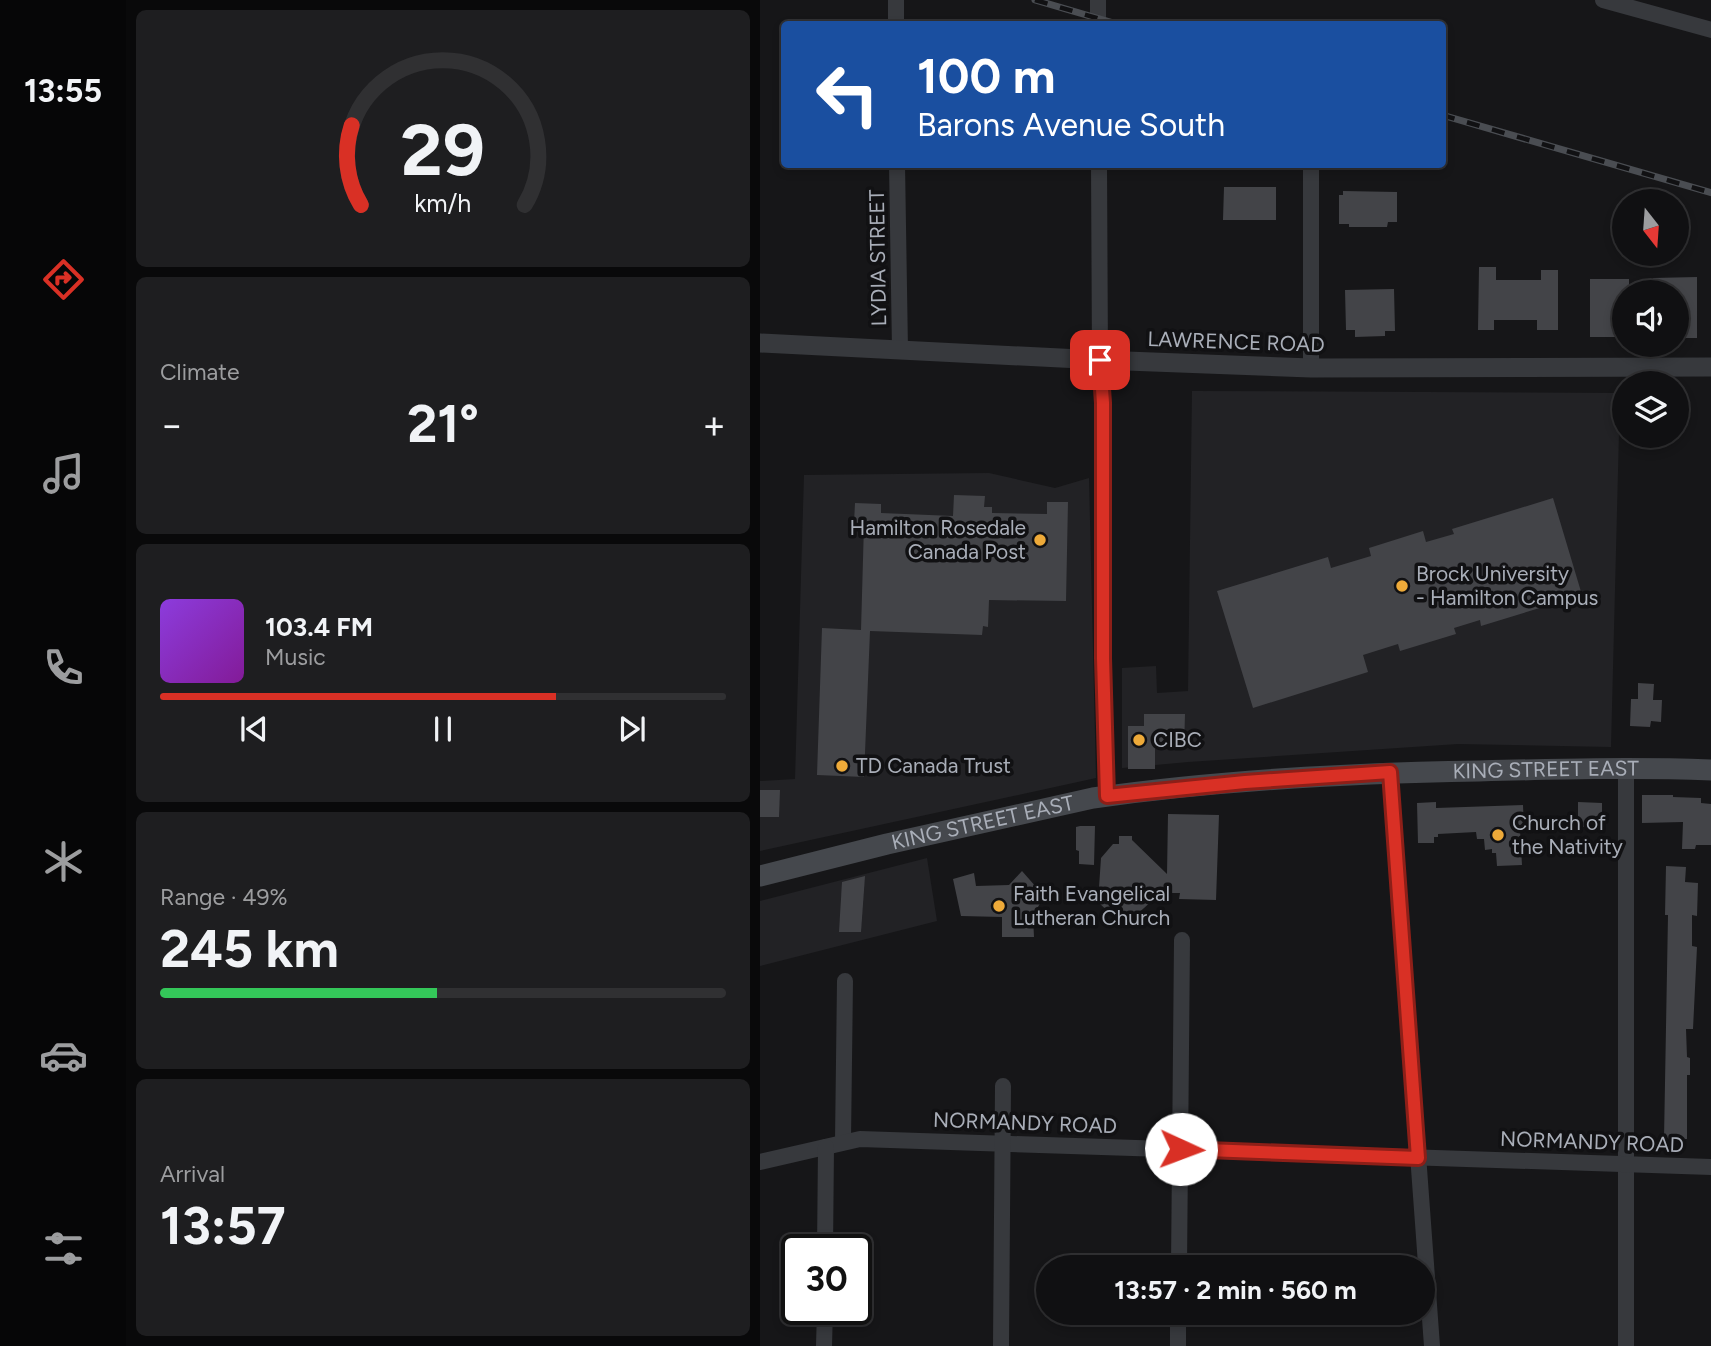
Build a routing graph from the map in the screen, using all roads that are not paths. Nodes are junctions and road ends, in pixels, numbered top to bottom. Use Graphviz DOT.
graph roads {
  1 [pos="896,0"];
  2 [pos="1098,0"];
  3 [pos="1602,0"];
  4 [pos="896,21"];
  5 [pos="1098,21"];
  6 [pos="1711,30"];
  7 [pos="897,168"];
  8 [pos="1099,168"];
  9 [pos="1311,168"];
  10 [pos="760,342"];
  11 [pos="899,350"];
  12 [pos="1100,360"];
  13 [pos="1711,367"];
  14 [pos="1311,368"];
  15 [pos="1626,768"];
  16 [pos="1711,770"];
  17 [pos="1390,772"];
  18 [pos="1107,796"];
  19 [pos="760,876"];
  20 [pos="1182,940"];
  21 [pos="845,981"];
  22 [pos="1003,1086"];
  23 [pos="843,1142"];
  24 [pos="1002,1142"];
  25 [pos="826,1147"];
  26 [pos="1181,1149"];
  27 [pos="1418,1158"];
  28 [pos="760,1162"];
  29 [pos="1627,1165"];
  30 [pos="1711,1167"];
  31 [pos="825,1234"];
  32 [pos="1179,1255"];
  33 [pos="825,1325"];
  34 [pos="1178,1325"];
  35 [pos="824,1346"];
  36 [pos="1001,1346"];
  37 [pos="1178,1346"];
  38 [pos="1432,1346"];
  39 [pos="1626,1346"];
  1 -- 4 [label="street"];
  2 -- 5 [label="street"];
  3 -- 6 [label="street"];
  7 -- 11 [label="street, LYDIA STREET"];
  8 -- 12 [label="street"];
  9 -- 14 [label="street"];
  10 -- 11 [label="street, LAWRENCE ROAD"];
  11 -- 12 [label="street, LAWRENCE ROAD"];
  12 -- 14 [label="street, LAWRENCE ROAD"];
  12 -- 18 [label="street"];
  13 -- 14 [label="street, LAWRENCE ROAD"];
  15 -- 16 [label="main road, KING STREET EAST"];
  15 -- 17 [label="main road, KING STREET EAST"];
  15 -- 29 [label="street"];
  17 -- 18 [label="main road, KING STREET EAST"];
  17 -- 27 [label="street"];
  18 -- 19 [label="main road, KING STREET EAST"];
  20 -- 26 [label="street"];
  21 -- 23 [label="street"];
  22 -- 24 [label="street"];
  23 -- 24 [label="street, NORMANDY ROAD"];
  23 -- 25 [label="street, NORMANDY ROAD"];
  24 -- 26 [label="street, NORMANDY ROAD"];
  24 -- 36 [label="street"];
  25 -- 28 [label="street, NORMANDY ROAD"];
  25 -- 31 [label="street"];
  26 -- 27 [label="street, NORMANDY ROAD"];
  26 -- 32 [label="street"];
  27 -- 29 [label="street, NORMANDY ROAD"];
  27 -- 38 [label="street"];
  29 -- 30 [label="street, NORMANDY ROAD"];
  29 -- 39 [label="street"];
  33 -- 35 [label="street"];
  34 -- 37 [label="street"];
}
